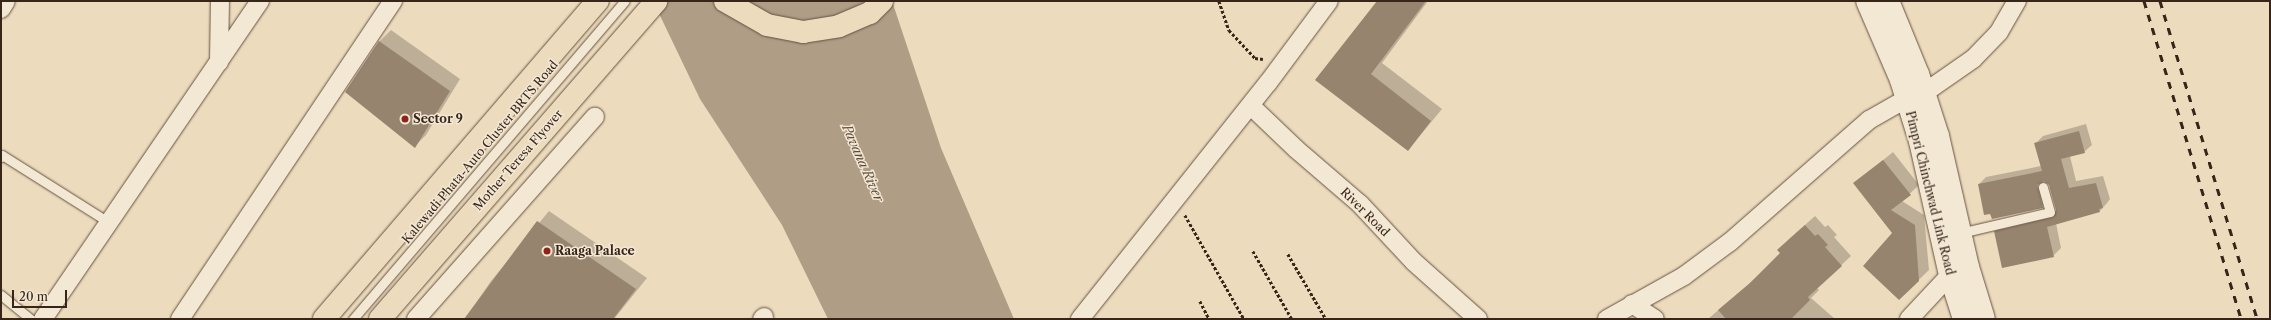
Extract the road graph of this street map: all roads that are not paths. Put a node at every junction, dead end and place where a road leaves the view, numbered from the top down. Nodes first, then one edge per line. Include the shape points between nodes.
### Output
1 (6, 1) edge
2 (220, 1) edge
3 (260, 1) edge
4 (393, 1) edge
5 (598, 1) edge
6 (624, 1) edge
7 (656, 1) edge
8 (725, 1) edge
9 (882, 1) edge
10 (1329, 1) edge
11 (1867, 1) edge
12 (1888, 1) edge
13 (2016, 1) edge
14 (1, 9) edge
15 (219, 62) junction
16 (1915, 96) junction
17 (1251, 106) junction
18 (595, 117) dead end
19 (1, 157) edge
20 (2043, 187) dead end
21 (110, 223) junction
22 (1960, 233) junction
23 (1960, 286) junction
24 (1, 295) edge
25 (1632, 304) junction
26 (31, 319) edge
27 (43, 319) edge
28 (180, 319) edge
29 (324, 319) edge
30 (353, 319) edge
31 (380, 319) edge
32 (416, 319) edge
33 (1080, 319) edge
34 (1478, 319) edge
35 (1607, 319) edge
36 (1655, 319) edge
37 (1909, 319) edge
38 (1964, 319) edge
39 (1984, 319) edge

1 - 14 street
2 - 15 street
3 - 15 street
4 - 28 street
5 - 29 main road
6 - 30 lane, Kalewadi Phata-Auto Cluster BRTS Road
7 - 31 main road, Mother Teresa Flyover
8 - 9 main road via 768,25 804,32 839,26 870,13
10 - 17 street
11 - 16 main road, Pimpri Chinchwad Link Road
12 - 16 main road, Pimpri Chinchwad Link Road
13 - 16 street via 1999,32 1972,59
15 - 21 street via 161,143
16 - 22 main road, Pimpri Chinchwad Link Road via 1938,136
16 - 23 main road, Pimpri Chinchwad Link Road via 1920,141
16 - 25 street via 1869,120 1730,242 1684,276
17 - 33 street
17 - 34 street, River Road via 1296,150 1360,204 1414,262
18 - 32 street
19 - 21 lane via 2,155
20 - 22 lane via 2050,212
21 - 27 street
22 - 23 main road, Pimpri Chinchwad Link Road
23 - 37 street
23 - 38 main road, Pimpri Chinchwad Link Road
23 - 39 main road, Pimpri Chinchwad Link Road
24 - 26 lane
25 - 35 street
25 - 36 street

